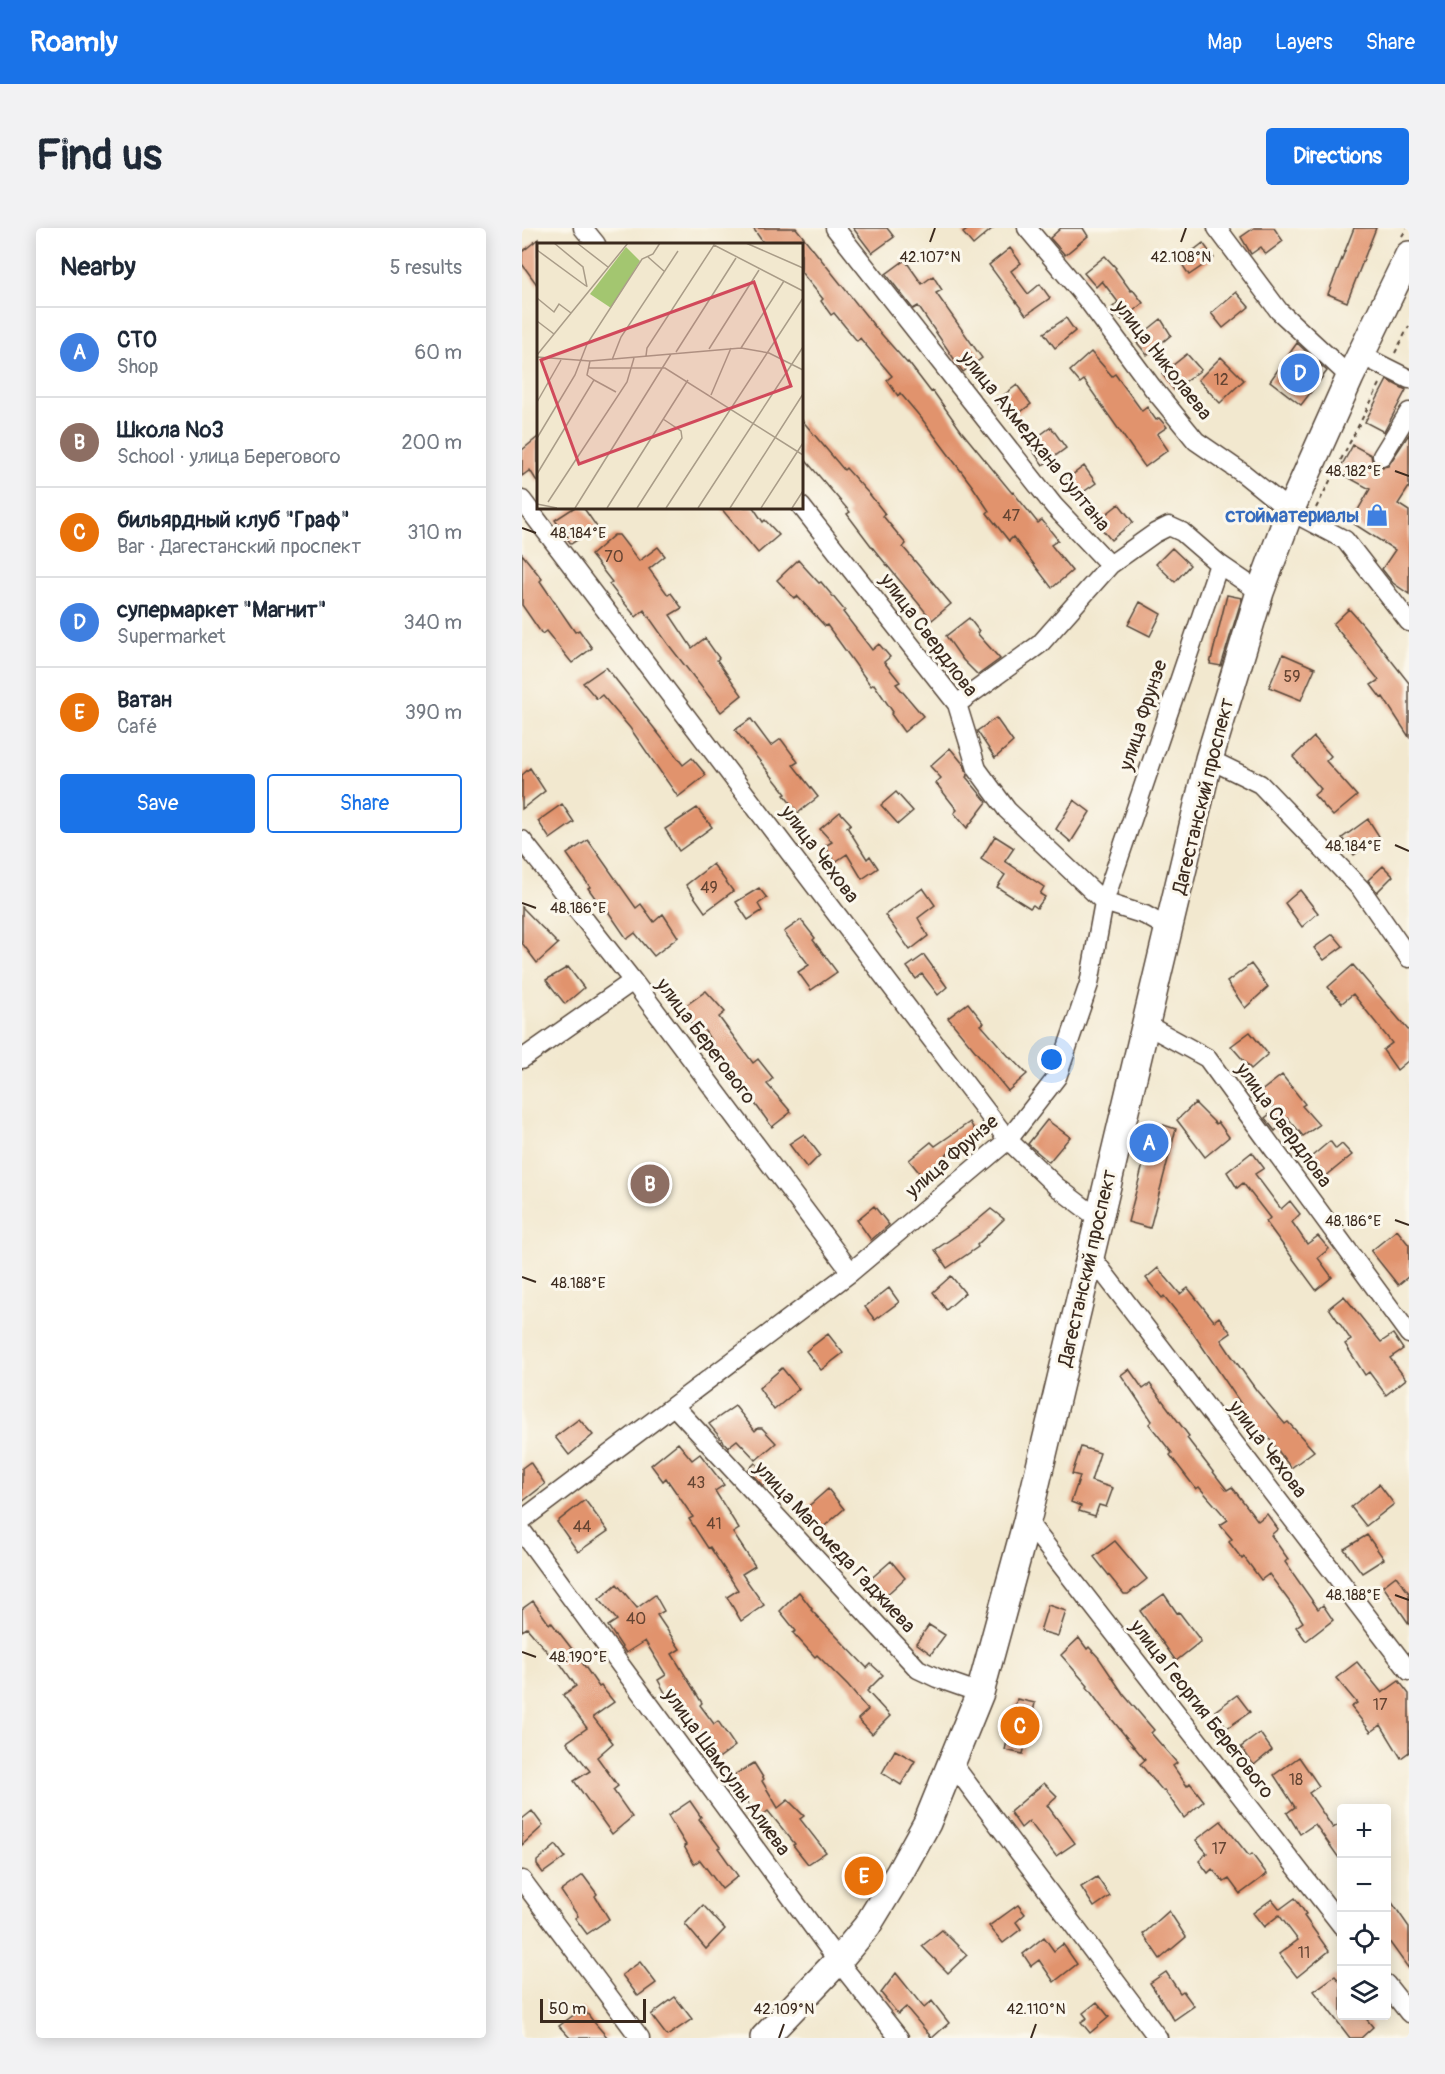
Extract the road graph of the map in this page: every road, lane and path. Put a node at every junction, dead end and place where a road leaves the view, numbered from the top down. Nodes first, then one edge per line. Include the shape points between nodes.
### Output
1 (583, 228) edge
2 (835, 228) edge
3 (1027, 228) edge
4 (1216, 228) edge
5 (595, 243) edge
6 (1409, 255) edge
7 (1409, 326) edge
8 (1355, 366) junction
9 (1388, 369) junction
10 (1409, 379) edge
11 (1409, 412) edge
12 (1382, 456) dead end
13 (522, 500) edge
14 (802, 507) edge
15 (1299, 516) junction
16 (1219, 564) junction
17 (1110, 565) junction
18 (1260, 592) junction
19 (1409, 622) edge
20 (957, 704) junction
21 (1209, 759) junction
22 (522, 840) edge
23 (1104, 902) junction
24 (1170, 929) junction
25 (1409, 958) edge
26 (633, 981) junction
27 (1145, 1024) junction
28 (522, 1059) edge
29 (1008, 1140) junction
30 (1099, 1219) junction
31 (1090, 1255) junction
32 (851, 1272) junction
33 (1409, 1334) edge
34 (674, 1406) junction
35 (522, 1520) edge
36 (1027, 1521) junction
37 (522, 1531) edge
38 (1409, 1671) edge
39 (980, 1693) junction
40 (952, 1763) junction
41 (522, 1880) edge
42 (1337, 1921) edge
43 (838, 1961) junction
44 (1391, 1990) edge
45 (1409, 2013) edge
46 (640, 2038) edge
47 (764, 2038) edge
48 (899, 2038) edge
49 (1158, 2038) edge

1 - 5 street
2 - 17 street, улица Ахмедхана Султана via 1054,506
3 - 15 street, улица Николаева via 1196,441
4 - 8 street via 1279,311
6 - 8 highway, Дагестанский проспект
7 - 9 path
8 - 9 street
8 - 15 highway, Дагестанский проспект
9 - 10 street
9 - 15 path
11 - 12 street
13 - 29 street, улица Чехова
14 - 20 street, улица Свердлова
15 - 18 highway, Дагестанский проспект
15 - 19 street, улица Николаева via 1345,540
16 - 17 street via 1182,532 1169,526
16 - 18 street
16 - 23 street, улица Фрунзе
17 - 20 street via 1040,644
18 - 21 highway, Дагестанский проспект
20 - 23 street, улица Свердлова via 977,769 1007,810
21 - 24 highway, Дагестанский проспект
21 - 25 street via 1260,784 1361,889
22 - 26 street, улица Берегового
23 - 24 street, улица Свердлова via 1145,915
23 - 29 street, улица Фрунзе via 1089,984 1057,1077
24 - 27 highway, Дагестанский проспект
26 - 28 street
26 - 32 street, улица Берегового
27 - 30 highway, Дагестанский проспект
27 - 33 street, улица Свердлова via 1207,1058
29 - 30 street, улица Чехова via 1057,1187
29 - 32 street, улица Фрунзе
30 - 31 highway, Дагестанский проспект
31 - 36 highway, Дагестанский проспект
31 - 38 street, улица Чехова
32 - 34 street, улица Фрунзе
34 - 35 street, улица Фрунзе
34 - 39 street, улица Магомеда Гаджиева via 918,1669
36 - 39 highway, Дагестанский проспект
36 - 42 street, улица Георгия Берегового
37 - 43 street, улица Шамсулы Алиева
39 - 40 highway, Дагестанский проспект
40 - 43 highway, Дагестанский проспект via 927,1823 900,1872 867,1926
40 - 49 street
41 - 46 street
43 - 47 highway, Дагестанский проспект
43 - 48 street, улица Шамсулы Алиева
44 - 45 street

